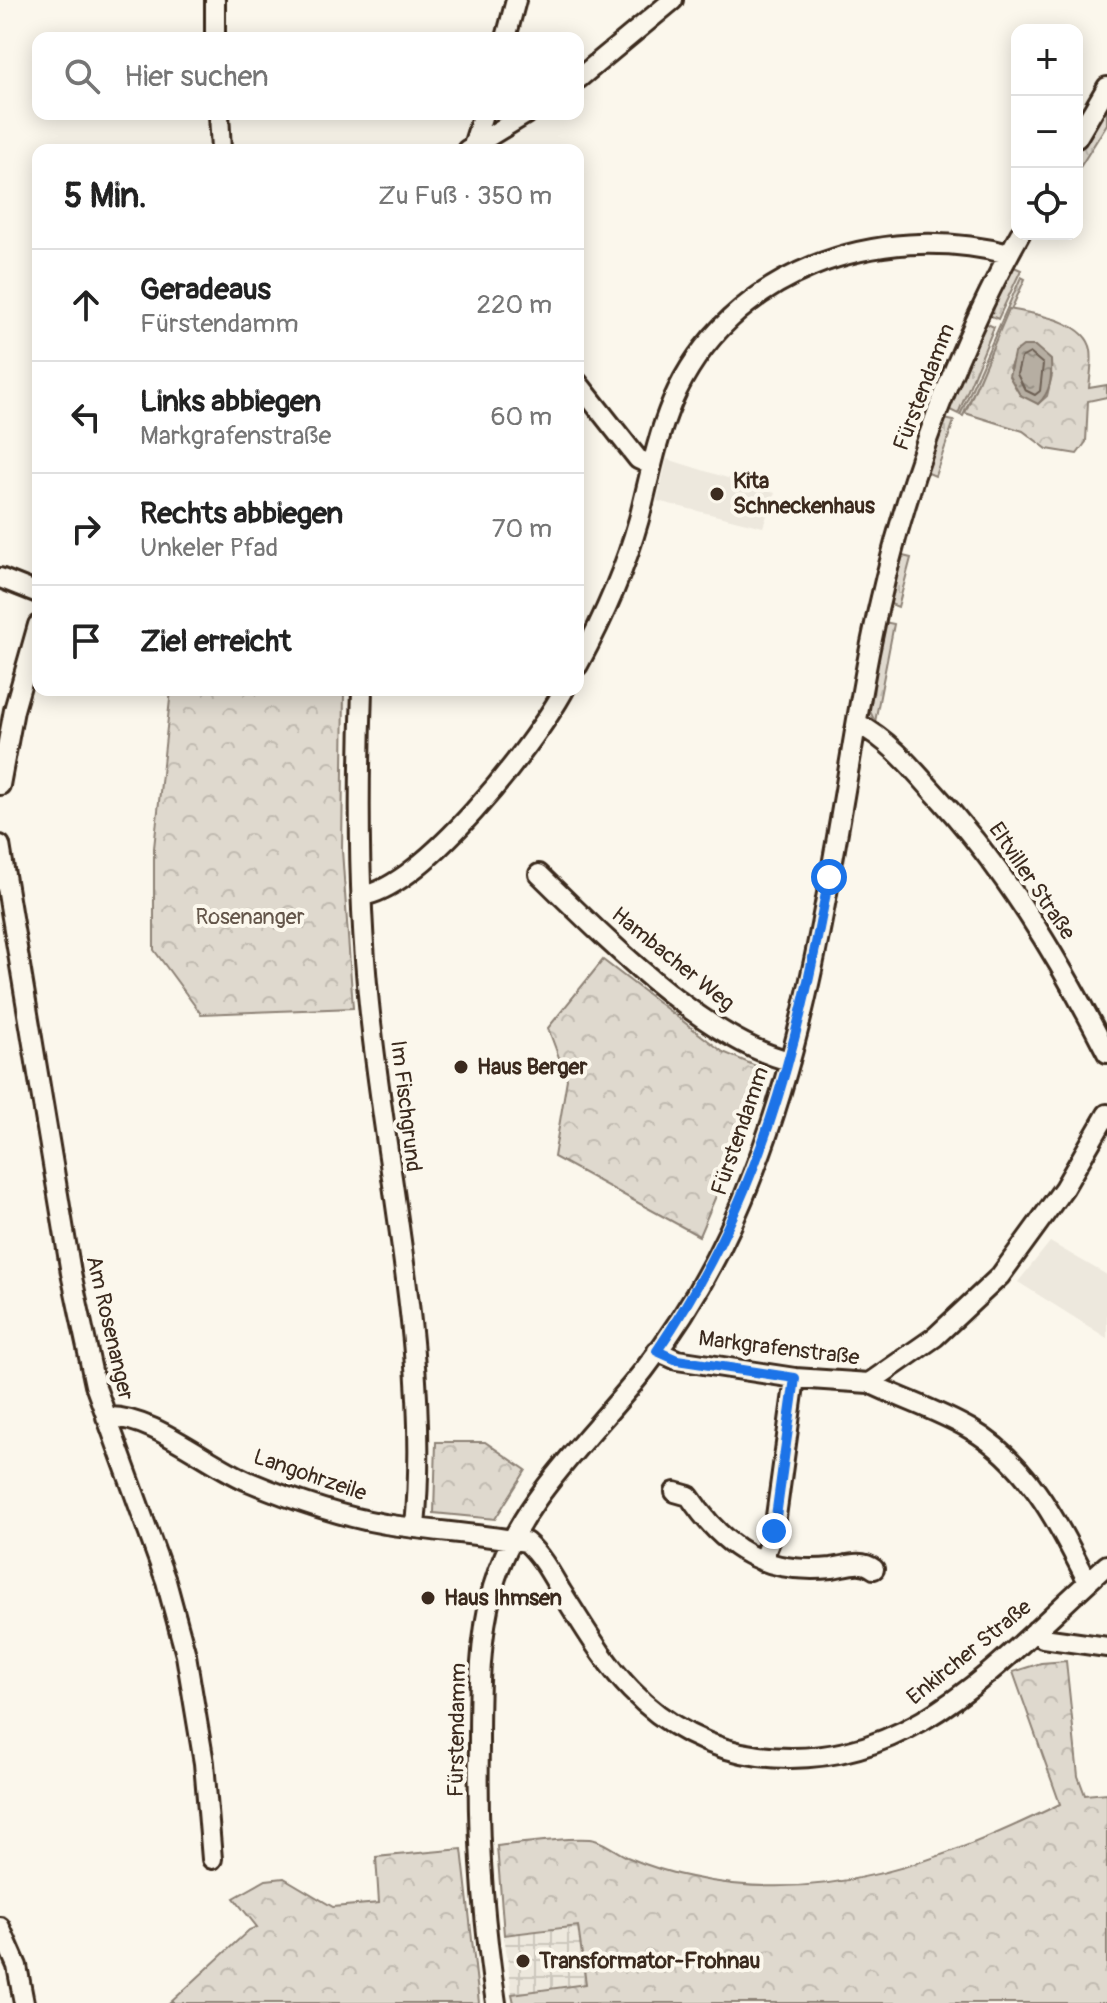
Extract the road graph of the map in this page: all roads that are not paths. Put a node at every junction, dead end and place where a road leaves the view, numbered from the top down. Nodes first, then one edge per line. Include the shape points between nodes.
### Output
1 (215, 0) edge
2 (516, 0) edge
3 (673, 0) edge
4 (215, 32) edge
5 (508, 32) edge
6 (584, 74) edge
7 (1107, 87) edge
8 (219, 120) edge
9 (481, 120) edge
10 (516, 120) edge
11 (1083, 128) edge
12 (221, 144) edge
13 (472, 144) edge
14 (478, 144) edge
15 (1017, 240) edge
16 (1009, 254) junction
17 (584, 391) edge
18 (651, 465) junction
19 (0, 578) edge
20 (32, 591) edge
21 (32, 646) edge
22 (584, 651) edge
23 (362, 696) edge
24 (560, 696) edge
25 (857, 723) junction
26 (0, 785) edge
27 (0, 845) edge
28 (539, 874) dead end
29 (361, 896) junction
30 (1107, 1053) edge
31 (790, 1061) junction
32 (1107, 1114) edge
33 (657, 1351) junction
34 (795, 1378) junction
35 (869, 1383) junction
36 (106, 1417) junction
37 (675, 1492) dead end
38 (415, 1527) junction
39 (512, 1540) junction
40 (762, 1561) junction
41 (1107, 1565) edge
42 (874, 1569) dead end
43 (1088, 1582) junction
44 (1036, 1630) junction
45 (1107, 1647) edge
46 (212, 1859) dead end
47 (0, 1927) edge
48 (24, 2003) edge
49 (496, 2003) edge

1 - 4 street
2 - 5 street
3 - 6 street
7 - 11 street
8 - 12 street
9 - 13 street
10 - 14 street
15 - 16 street, Fürstendamm
16 - 18 street via 971,244 902,242 834,256 800,271 740,311 699,357 673,400
16 - 25 street, Fürstendamm via 948,389 905,509 885,577
17 - 18 street via 638,459
18 - 22 street via 629,550
19 - 20 street
21 - 26 street
23 - 29 street, Im Fischgrund
24 - 29 street via 473,813 396,882
25 - 30 street, Eltviller Straße via 885,740 988,852 1056,958
25 - 31 street, Fürstendamm
27 - 36 street, Am Rosenanger via 71,1273
28 - 31 street, Hambacher Weg via 604,937 693,1009 759,1052
29 - 38 street, Im Fischgrund via 369,1003 411,1331 417,1426
31 - 33 street, Fürstendamm via 766,1141 731,1226
32 - 35 street, Markgrafenstraße via 1064,1188 1000,1276 935,1337
33 - 34 street, Markgrafenstraße via 677,1360
33 - 39 street, Fürstendamm via 557,1470
34 - 35 street, Markgrafenstraße
34 - 40 street via 774,1531
35 - 43 street via 973,1431 1007,1459 1039,1492
36 - 38 street, Langohrzeile via 144,1424 246,1481 297,1501
36 - 46 street, Am Rosenanger via 166,1581 186,1655 203,1750
37 - 40 street via 689,1496 720,1536
38 - 39 street, Langohrzeile
39 - 44 street, Enkircher Straße via 532,1548 633,1693 668,1721 745,1754 819,1758 900,1736 930,1719
39 - 49 street, Fürstendamm via 486,1620 479,1713 481,1865
40 - 42 street via 815,1569 862,1563
41 - 43 street, Enkircher Straße
43 - 44 street, Enkircher Straße
44 - 45 street via 1043,1638
47 - 48 street via 17,1966

